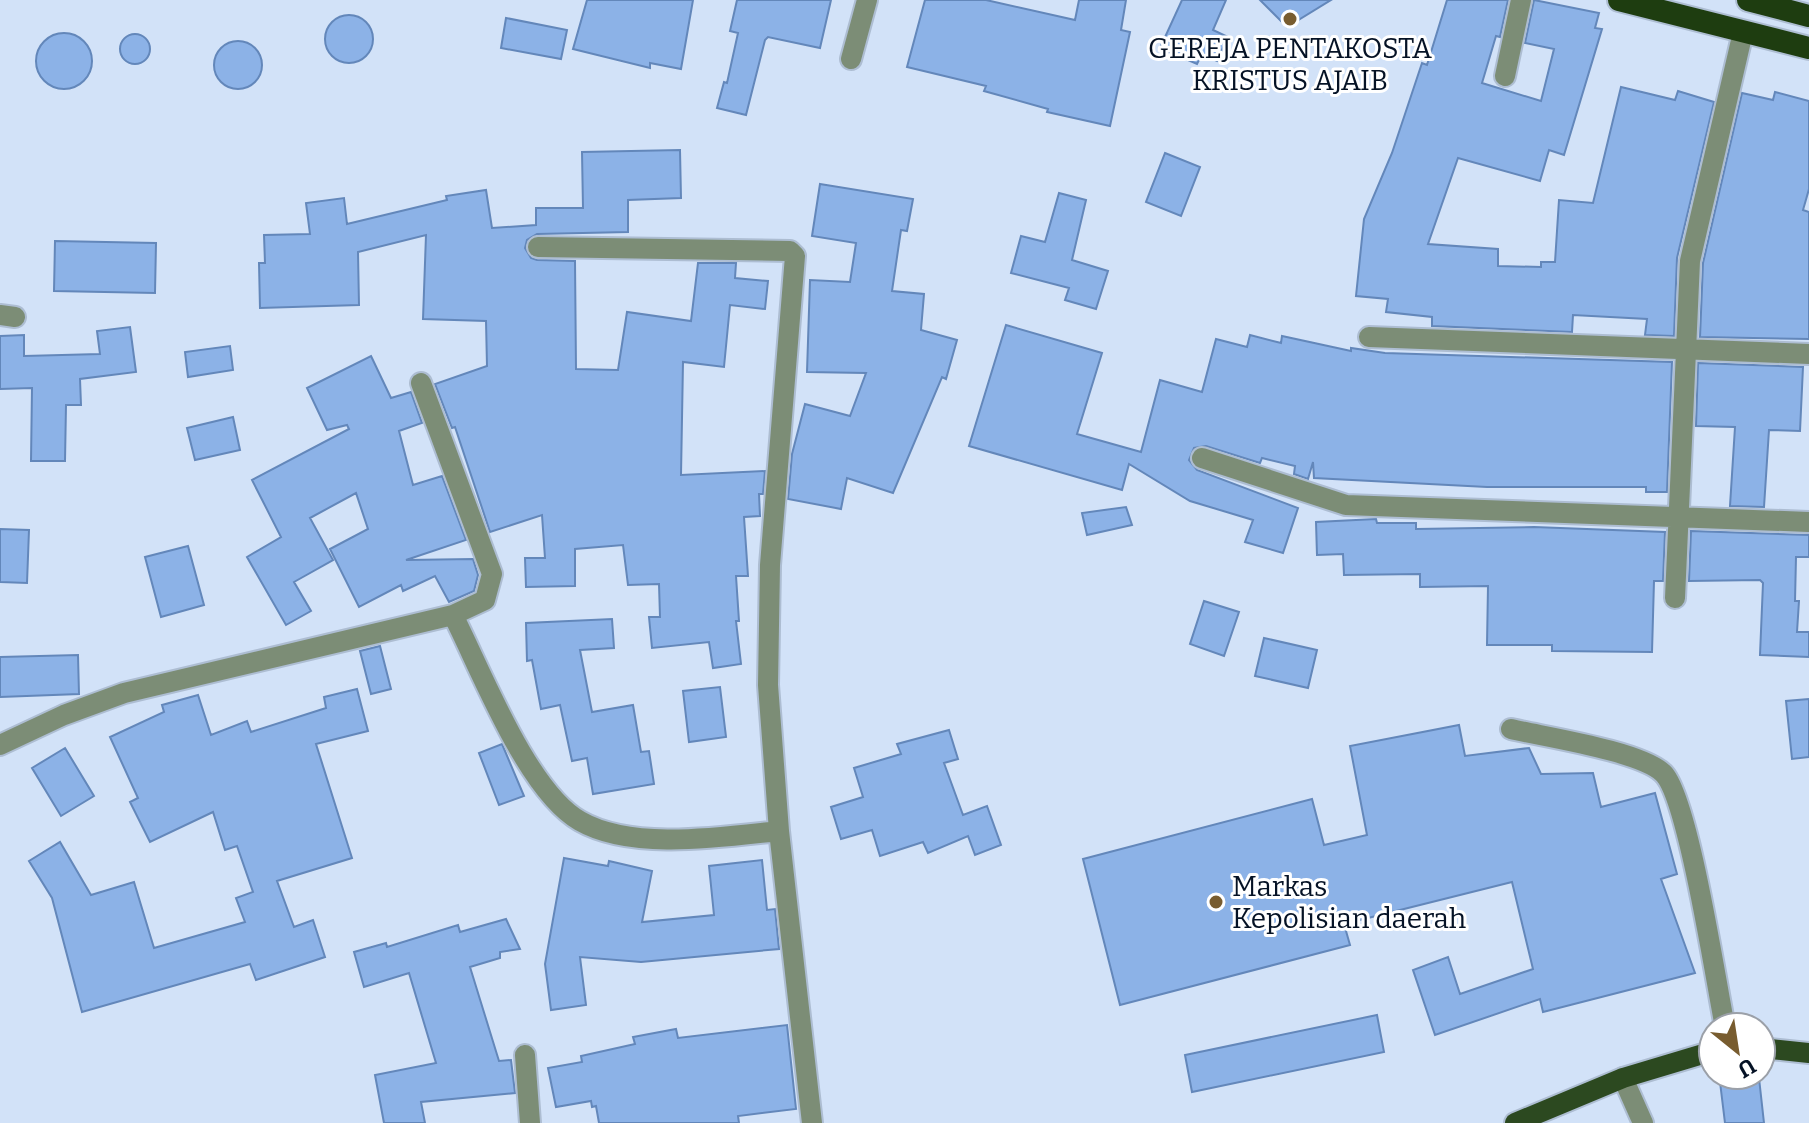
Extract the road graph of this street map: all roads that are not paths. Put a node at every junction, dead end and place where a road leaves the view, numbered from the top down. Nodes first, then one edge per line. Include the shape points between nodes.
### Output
1 (867, 0) edge
2 (1521, 0) edge
3 (1619, 0) edge
4 (1750, 0) edge
5 (1809, 16) edge
6 (1743, 32) junction
7 (1809, 48) edge
8 (851, 59) dead end
9 (1505, 76) dead end
10 (538, 247) dead end
11 (1369, 337) dead end
12 (1686, 347) junction
13 (1809, 354) edge
14 (421, 383) dead end
15 (1202, 458) dead end
16 (1676, 519) junction
17 (1809, 522) edge
18 (1675, 598) dead end
19 (453, 615) junction
20 (1511, 729) dead end
21 (0, 745) edge
22 (779, 831) junction
23 (1722, 1011) edge
24 (1777, 1050) edge
25 (1809, 1053) edge
26 (525, 1055) dead end
27 (1697, 1056) edge
28 (1623, 1078) junction
29 (530, 1123) edge
30 (812, 1123) edge
31 (1515, 1123) edge
32 (1643, 1123) edge

1 - 8 street
2 - 9 street
3 - 6 highway
4 - 5 highway
6 - 7 highway
6 - 12 street via 1695,226
10 - 22 street via 790,251 795,256 770,565 768,685
11 - 12 street
12 - 13 street
12 - 16 street
14 - 19 street via 492,574 485,600
15 - 16 street via 1346,505
16 - 17 street
16 - 18 street
19 - 21 street via 124,693
19 - 22 street via 532,773 577,820 626,836
20 - 23 street via 1638,759 1664,773 1675,792 1691,851
22 - 30 street
24 - 25 main road
26 - 29 street
27 - 28 main road
28 - 31 main road
28 - 32 street

